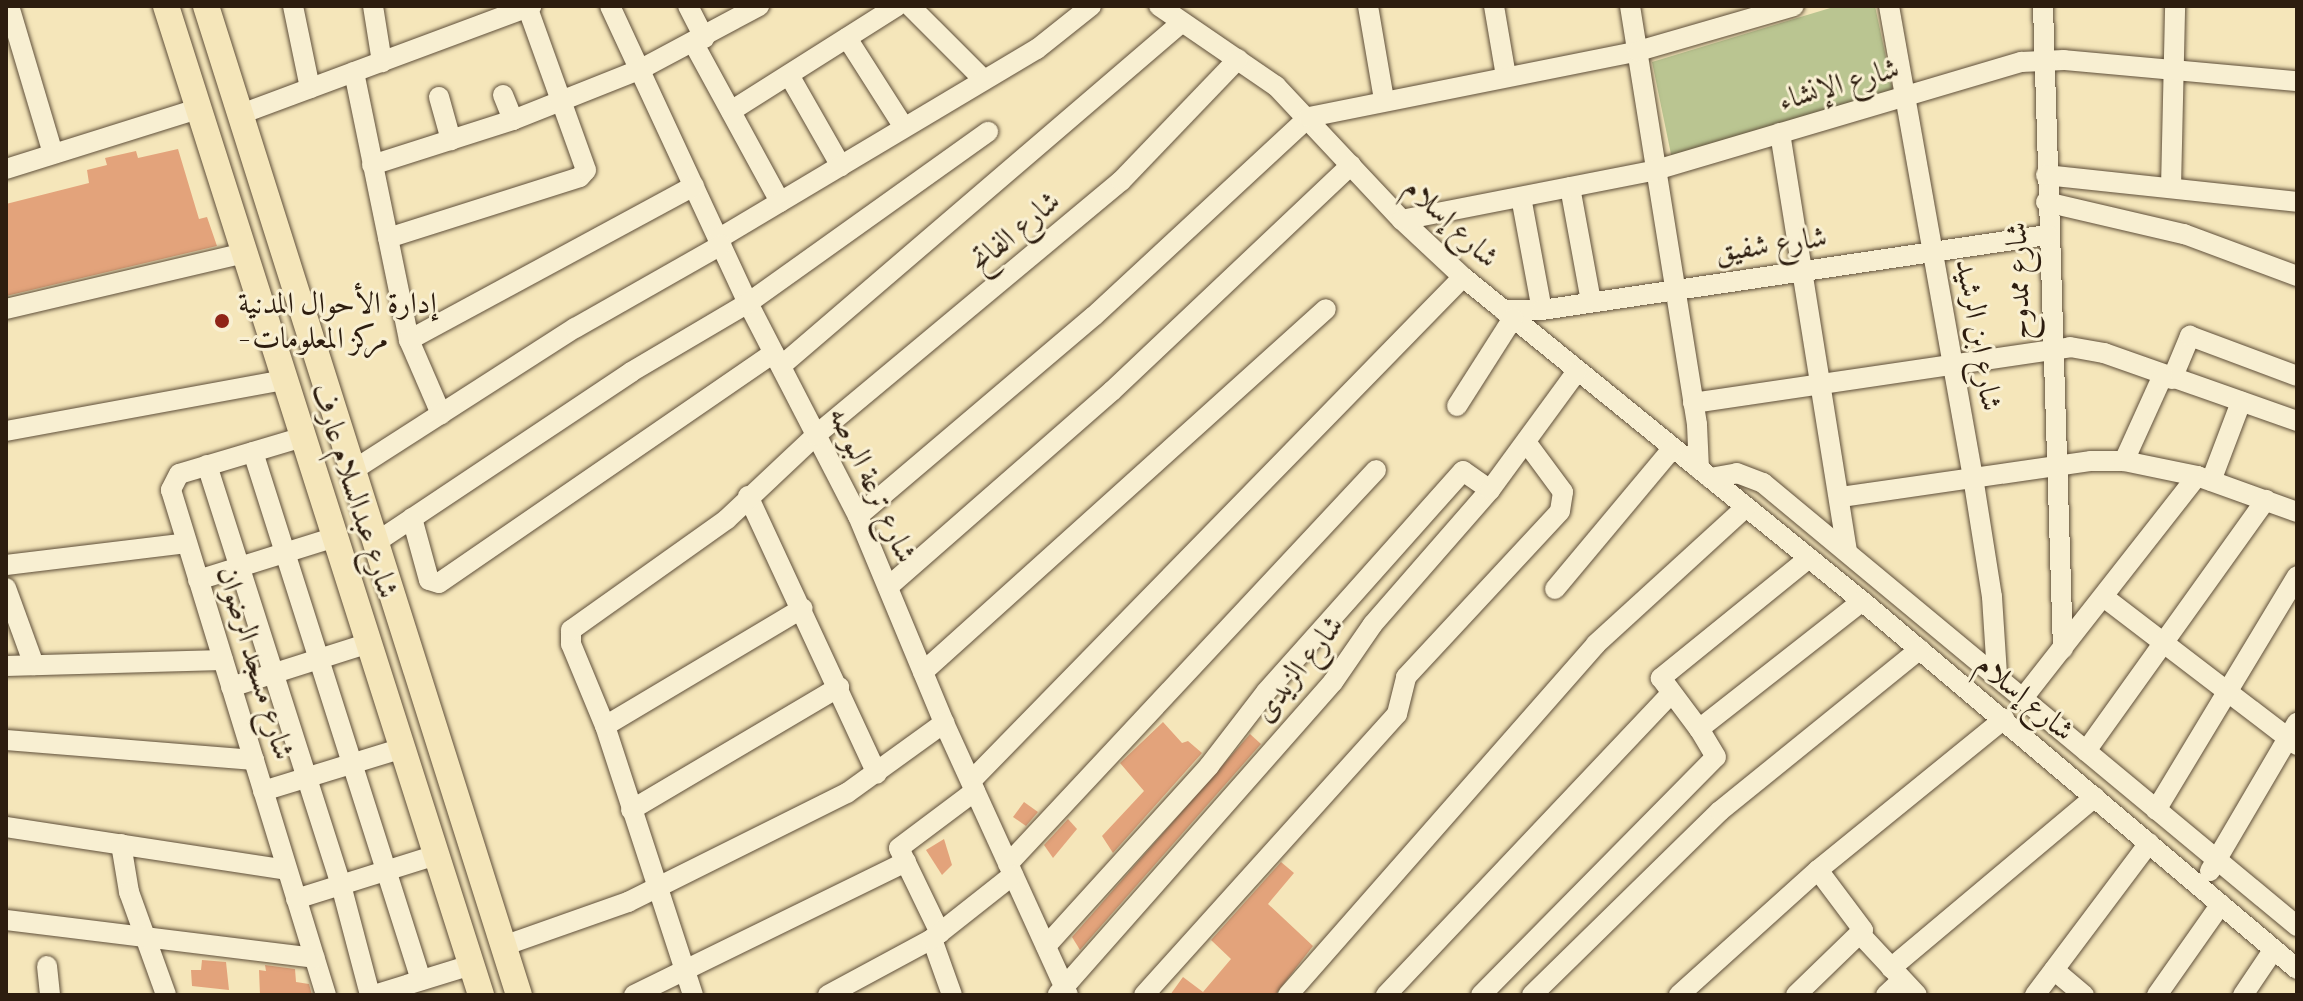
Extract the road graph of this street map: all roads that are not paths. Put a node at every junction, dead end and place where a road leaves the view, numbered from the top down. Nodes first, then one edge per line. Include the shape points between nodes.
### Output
1 (166, 6) edge
2 (206, 6) edge
3 (293, 6) edge
4 (373, 6) edge
5 (610, 6) edge
6 (688, 6) edge
7 (759, 6) edge
8 (897, 6) edge
9 (910, 6) edge
10 (1091, 6) edge
11 (1368, 6) edge
12 (1494, 6) edge
13 (1630, 6) edge
14 (1794, 6) edge
15 (1889, 6) edge
16 (2043, 6) edge
17 (2175, 6) edge
18 (529, 7) edge
19 (1161, 7) edge
20 (9, 8) edge
21 (1764, 10) edge
22 (1181, 23) junction
23 (847, 38) junction
24 (699, 41) junction
25 (1638, 51) junction
26 (1238, 59) junction
27 (2043, 59) junction
28 (382, 62) junction
29 (641, 69) junction
30 (2174, 71) junction
31 (354, 72) junction
32 (789, 75) junction
33 (1506, 76) junction
34 (983, 79) junction
35 (2297, 81) edge
36 (310, 88) junction
37 (503, 95) dead end
38 (439, 97) dead end
39 (1905, 97) junction
40 (1384, 100) junction
41 (563, 101) junction
42 (198, 109) junction
43 (731, 111) junction
44 (241, 114) junction
45 (1309, 117) junction
46 (513, 120) junction
47 (903, 126) junction
48 (988, 132) dead end
49 (1780, 133) junction
50 (451, 140) junction
51 (53, 154) junction
52 (372, 165) junction
53 (1351, 165) junction
54 (841, 166) junction
55 (6, 169) edge
56 (1656, 170) junction
57 (2046, 175) junction
58 (694, 186) junction
59 (1570, 187) junction
60 (2171, 188) junction
61 (1521, 197) junction
62 (780, 202) junction
63 (2046, 202) junction
64 (2297, 202) edge
65 (1402, 220) junction
66 (2047, 235) junction
67 (388, 238) junction
68 (720, 242) junction
69 (245, 253) junction
70 (1933, 253) junction
71 (1802, 271) junction
72 (2297, 276) edge
73 (1463, 277) junction
74 (293, 285) junction
75 (1676, 289) junction
76 (257, 291) junction
77 (1591, 301) junction
78 (748, 303) junction
79 (6, 309) edge
80 (1326, 309) dead end
81 (1542, 310) junction
82 (1508, 314) junction
83 (409, 340) junction
84 (313, 348) junction
85 (2051, 348) junction
86 (777, 360) junction
87 (1953, 366) junction
88 (1577, 371) junction
89 (283, 374) junction
90 (2297, 376) edge
91 (2167, 377) junction
92 (1822, 387) junction
93 (2241, 402) junction
94 (1693, 403) junction
95 (1457, 406) dead end
96 (441, 414) junction
97 (2297, 421) edge
98 (6, 431) edge
99 (816, 435) junction
100 (303, 437) junction
101 (1526, 442) junction
102 (1672, 449) junction
103 (253, 452) junction
104 (2124, 461) junction
105 (207, 465) junction
106 (2057, 465) junction
107 (1376, 470) dead end
108 (352, 471) junction
109 (1704, 474) junction
110 (1973, 477) junction
111 (2204, 478) junction
112 (1490, 490) junction
113 (748, 496) junction
114 (1841, 497) junction
115 (2266, 500) junction
116 (2296, 505) edge
117 (1746, 507) junction
118 (858, 516) junction
119 (412, 518) junction
120 (335, 537) junction
121 (187, 543) junction
122 (375, 543) junction
123 (1847, 552) junction
124 (285, 553) junction
125 (1809, 558) junction
126 (6, 565) edge
127 (240, 567) junction
128 (2297, 576) edge
129 (198, 580) junction
130 (888, 587) junction
131 (6, 588) edge
132 (1555, 589) dead end
133 (2105, 598) junction
134 (1862, 601) junction
135 (803, 608) junction
136 (369, 643) junction
137 (2161, 644) junction
138 (1920, 649) junction
139 (2063, 649) junction
140 (319, 659) junction
141 (223, 660) junction
142 (34, 665) junction
143 (6, 666) edge
144 (923, 672) junction
145 (274, 673) junction
146 (1997, 675) junction
147 (231, 687) junction
148 (839, 687) junction
149 (1670, 695) junction
150 (2228, 695) junction
151 (2023, 698) junction
152 (2004, 719) junction
153 (944, 723) junction
154 (605, 726) junction
155 (1699, 729) junction
156 (2294, 736) edge
157 (6, 740) edge
158 (403, 748) junction
159 (2086, 751) junction
160 (254, 760) junction
161 (352, 764) junction
162 (877, 774) junction
163 (307, 778) junction
164 (973, 786) junction
165 (263, 791) junction
166 (2095, 797) junction
167 (631, 810) junction
168 (2156, 810) junction
169 (6, 827) edge
170 (2149, 843) junction
171 (121, 844) junction
172 (436, 855) junction
173 (2217, 860) junction
174 (906, 862) junction
175 (1011, 869) junction
176 (287, 870) junction
177 (1818, 870) junction
178 (386, 871) junction
179 (341, 885) junction
180 (2199, 885) junction
181 (655, 890) junction
182 (296, 899) junction
183 (2221, 904) junction
184 (2294, 916) edge
185 (6, 920) edge
186 (1860, 934) junction
187 (936, 936) junction
188 (146, 938) junction
189 (503, 946) junction
190 (1046, 946) junction
191 (2274, 949) junction
192 (315, 958) junction
193 (471, 965) junction
194 (47, 966) dead end
195 (2297, 969) edge
196 (2054, 970) junction
197 (685, 973) junction
198 (1897, 974) junction
199 (421, 980) junction
200 (400, 991) edge
201 (1063, 993) edge
202 (50, 995) edge
203 (166, 995) edge
204 (326, 995) edge
205 (372, 995) edge
206 (481, 995) edge
207 (519, 995) edge
208 (634, 995) edge
209 (693, 995) edge
210 (828, 995) edge
211 (952, 995) edge
212 (1144, 995) edge
213 (1288, 995) edge
214 (1386, 995) edge
215 (1481, 995) edge
216 (1532, 995) edge
217 (1679, 995) edge
218 (1796, 995) edge
219 (1886, 995) edge
220 (1917, 995) edge
221 (2035, 995) edge
222 (2084, 995) edge
223 (2157, 995) edge
224 (2243, 995) edge

1 - 42 main road, شارع عبدالسلام عارف
2 - 44 main road, شارع عبدالسلام عارف
3 - 36 street
4 - 28 street
5 - 29 street, شارع ترعة البوصه
6 - 24 street
7 - 24 street
8 - 23 street
9 - 34 street
10 - 34 street via 1037,49
11 - 40 street
12 - 33 street
13 - 25 street
14 - 21 street
15 - 39 street, شارع ابن الرشيد
16 - 27 street, شارع ممدوح
17 - 30 street
18 - 28 street
18 - 41 street
19 - 22 street, شارع إسلام
20 - 51 street
21 - 25 street
22 - 26 street, شارع إسلام
22 - 86 street
23 - 32 street
23 - 47 street
24 - 29 street
24 - 43 street
25 - 33 street
25 - 56 street
26 - 45 street, شارع إسلام
26 - 99 street, شارع الفاتح via 1121,181
27 - 30 street, شارع الإنشاء
27 - 39 street, شارع الإنشاء
27 - 57 street, شارع ممدوح
28 - 31 street
29 - 41 street
29 - 58 street, شارع ترعة البوصه
30 - 35 street, شارع الإنشاء
30 - 60 street
31 - 36 street
31 - 52 street
32 - 43 street
32 - 54 street
33 - 40 street
34 - 47 street
36 - 44 street
37 - 46 street
38 - 50 street
39 - 49 street, شارع الإنشاء
39 - 70 street, شارع ابن الرشيد
40 - 45 street
41 - 46 street
41 - 67 street via 586,160 584,174
42 - 51 street
42 - 69 main road, شارع عبدالسلام عارف
43 - 62 street
44 - 74 main road, شارع عبدالسلام عارف
45 - 53 street, شارع إسلام
45 - 118 street via 1094,316
46 - 50 street
47 - 54 street
48 - 78 street
49 - 56 street, شارع الإنشاء
49 - 71 street
50 - 52 street
51 - 55 street
52 - 67 street
53 - 65 street, شارع إسلام
53 - 130 street via 1112,391
54 - 62 street
56 - 59 street, شارع الإنشاء
56 - 75 street
57 - 60 street
57 - 63 street, شارع ممدوح
58 - 68 street, شارع ترعة البوصه
58 - 83 street
59 - 61 street, شارع الإنشاء
59 - 77 street
60 - 64 street
61 - 65 street, شارع الإنشاء
61 - 81 street
62 - 68 street
63 - 66 street, شارع ممدوح
63 - 72 street via 2184,234
65 - 73 street, شارع إسلام
66 - 70 street, شارع شفيق
66 - 85 street, شارع ممدوح
67 - 83 street
68 - 78 street, شارع ترعة البوصه
68 - 96 street
69 - 76 main road, شارع عبدالسلام عارف
69 - 79 street
70 - 71 street, شارع شفيق
70 - 87 street, شارع ابن الرشيد
71 - 75 street, شارع شفيق
71 - 92 street
73 - 82 street, شارع إسلام
73 - 164 street
74 - 76 main road via 276,298
74 - 84 main road, شارع عبدالسلام عارف
75 - 77 street, شارع شفيق
75 - 94 street
76 - 89 main road, شارع عبدالسلام عارف
77 - 81 street, شارع شفيق
78 - 86 street, شارع ترعة البوصه
78 - 119 street via 631,372
80 - 144 street
81 - 82 street, شارع شفيق
82 - 88 street, شارع إسلام
82 - 95 street
83 - 96 street
84 - 89 main road via 292,349
84 - 108 main road, شارع عبدالسلام عارف
85 - 87 street
85 - 91 street via 2104,353
85 - 106 street, شارع ممدوح
86 - 99 street, شارع ترعة البوصه
86 - 119 street via 439,583 429,580
87 - 92 street
87 - 110 street, شارع ابن الرشيد
88 - 101 street, شارع الزيدى
88 - 102 street, شارع إسلام
89 - 98 street
89 - 100 main road, شارع عبدالسلام عارف
90 - 91 street via 2190,336
91 - 93 street
91 - 104 street
92 - 94 street
92 - 114 street
93 - 97 street
93 - 111 street
94 - 109 street
96 - 108 street
99 - 113 street, شارع الفاتح
99 - 118 street, شارع ترعة البوصه
100 - 103 street, شارع مسجد الرضوان
100 - 120 main road, شارع عبدالسلام عارف
101 - 112 street, شارع الزيدى
101 - 212 street via 1563,492 1560,511 1406,677 1397,714
102 - 109 street, شارع إسلام
102 - 132 street
103 - 105 street, شارع مسجد الرضوان
103 - 124 street
104 - 106 street
104 - 111 street
105 - 121 street, شارع مسجد الرضوان via 179,474 171,485
105 - 127 street
106 - 110 street
106 - 139 street, شارع ممدوح
107 - 175 street
108 - 122 main road, شارع عبدالسلام عارف
109 - 117 street, شارع إسلام
109 - 123 street, شارع إسلام via 1751,476
110 - 114 street
110 - 146 street, شارع ابن الرشيد via 1992,597
111 - 115 street
111 - 133 street
112 - 190 street via 1463,471
112 - 201 street, شارع الزيدى via 1373,624 1333,682
113 - 135 street
113 - 154 street, شارع الفاتح via 719,526 573,626 571,644
114 - 123 street
115 - 116 street
115 - 137 street
117 - 125 street, شارع إسلام
117 - 213 street via 1596,644
118 - 130 street, شارع ترعة البوصه
119 - 122 street
120 - 124 street
120 - 136 main road, شارع عبدالسلام عارف
121 - 126 street
121 - 129 street, شارع مسجد الرضوان
122 - 189 main road, شارع عبدالسلام عارف
123 - 146 street, شارع إسلام
124 - 127 street
124 - 140 street
125 - 134 street, شارع إسلام
125 - 149 street via 1664,674 1661,683
127 - 129 street
127 - 145 street
128 - 150 street
129 - 141 street, شارع مسجد الرضوان
130 - 144 street, شارع ترعة البوصه
131 - 142 street
133 - 137 street
133 - 139 street
134 - 138 street, شارع إسلام
134 - 155 street
135 - 148 street
135 - 154 street
136 - 140 street
136 - 158 main road, شارع عبدالسلام عارف
137 - 150 street
137 - 159 street
138 - 152 street, شارع إسلام
138 - 216 street via 1720,811
139 - 151 street
140 - 145 street
140 - 161 street
141 - 142 street
141 - 147 street, شارع مسجد الرضوان
142 - 143 street
144 - 153 street, شارع ترعة البوصه
145 - 147 street
145 - 163 street
146 - 151 street, شارع إسلام
147 - 160 street, شارع مسجد الرضوان
148 - 162 street
148 - 167 street
149 - 155 street
149 - 214 street
150 - 156 street
150 - 168 street
151 - 159 street, شارع إسلام
152 - 166 street, شارع إسلام
152 - 177 street
153 - 162 street
153 - 164 street, شارع ترعة البوصه
154 - 167 street, شارع الفاتح
155 - 215 street via 1716,757
156 - 173 street
157 - 160 street
158 - 161 street
158 - 172 main road, شارع عبدالسلام عارف
159 - 168 street, شارع إسلام
160 - 165 street, شارع مسجد الرضوان
161 - 163 street
161 - 178 street
162 - 181 street
163 - 165 street
163 - 179 street
164 - 174 street via 899,848
164 - 175 street, شارع ترعة البوصه
165 - 176 street, شارع مسجد الرضوان
166 - 170 street, شارع إسلام
166 - 198 street
167 - 181 street, شارع الفاتح
168 - 173 street, شارع إسلام
169 - 171 street
170 - 180 street, شارع إسلام
170 - 196 street
171 - 176 street
171 - 188 street via 129,892
172 - 178 street
172 - 193 main road, شارع عبدالسلام عارف
173 - 180 street
173 - 184 street, شارع إسلام
174 - 187 street
174 - 197 street
175 - 187 street
175 - 190 street, شارع ترعة البوصه
176 - 182 street, شارع مسجد الرضوان
177 - 186 street via 1862,923
177 - 217 street
178 - 179 street
178 - 199 street
179 - 182 street
179 - 205 street
180 - 183 street, شارع إسلام
181 - 189 street
181 - 197 street, شارع الفاتح
182 - 192 street, شارع مسجد الرضوان
183 - 191 street, شارع إسلام
183 - 223 street
185 - 188 street
186 - 198 street
186 - 218 street
187 - 210 street
187 - 211 street
188 - 192 street
188 - 203 street
189 - 207 main road, شارع عبدالسلام عارف
190 - 201 street, شارع ترعة البوصه
191 - 195 street, شارع إسلام
191 - 224 street
192 - 204 street, شارع مسجد الرضوان
193 - 199 street
193 - 206 main road, شارع عبدالسلام عارف
194 - 202 street
196 - 221 street
196 - 222 street
197 - 208 street
197 - 209 street, شارع الفاتح
198 - 219 street
198 - 220 street
199 - 200 street
200 - 205 street

